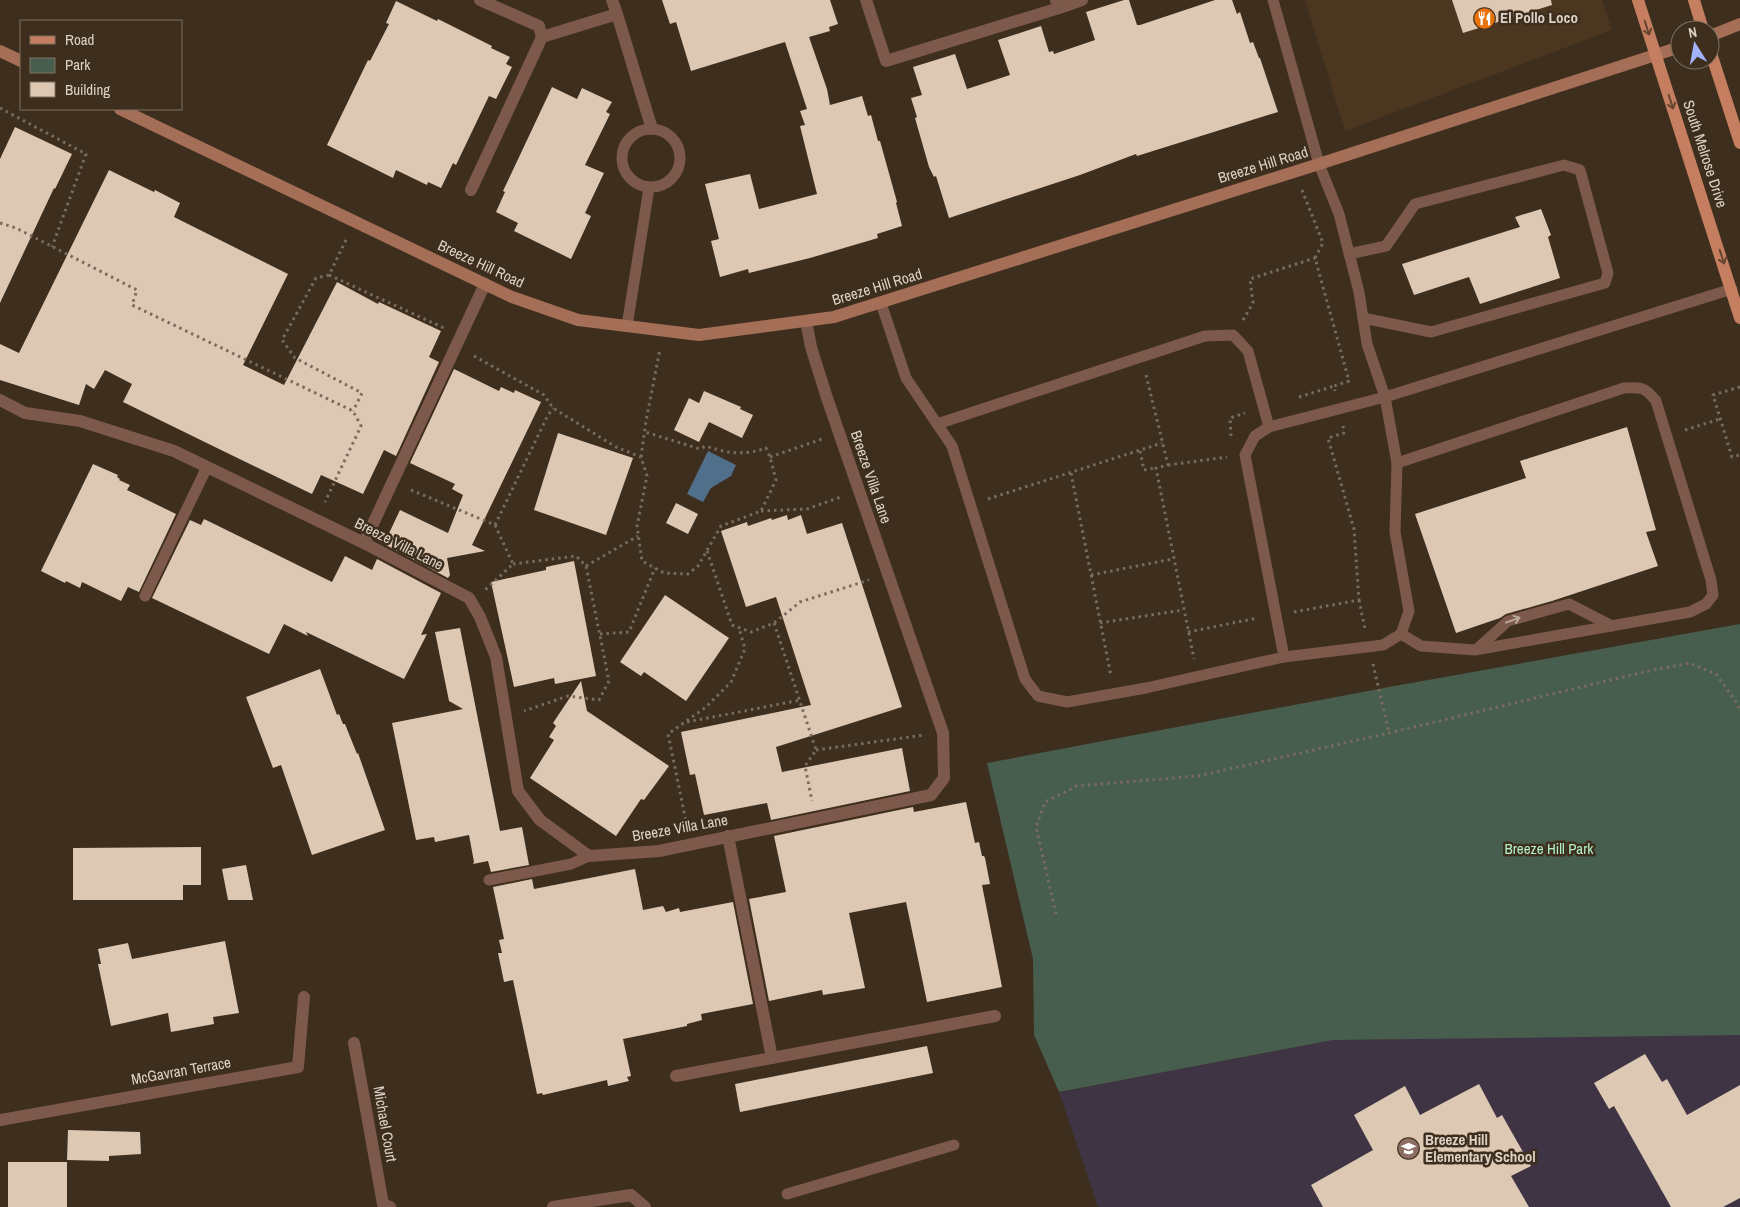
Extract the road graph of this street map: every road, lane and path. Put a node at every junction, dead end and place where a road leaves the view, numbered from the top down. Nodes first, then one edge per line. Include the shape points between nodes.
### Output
1 (480, 0) edge
2 (612, 0) edge
3 (866, 0) edge
4 (1082, 0) edge
5 (1273, 0) edge
6 (1638, 0) edge
7 (1694, 0) edge
8 (1058, 4) edge
9 (617, 14) junction
10 (1701, 20) edge
11 (1740, 24) edge
12 (1720, 32) edge
13 (542, 36) junction
14 (0, 51) edge
15 (1670, 51) edge
16 (1656, 56) junction
17 (20, 61) edge
18 (1717, 70) edge
19 (0, 108) edge
20 (122, 110) edge
21 (652, 129) junction
22 (1740, 142) edge
23 (1320, 164) junction
24 (1295, 172) junction
25 (649, 188) junction
26 (471, 190) dead end
27 (355, 222) junction
28 (0, 223) edge
29 (52, 246) junction
30 (1349, 254) junction
31 (1315, 258) junction
32 (329, 275) junction
33 (484, 284) junction
34 (1732, 289) junction
35 (881, 303) junction
36 (1363, 318) junction
37 (1740, 318) edge
38 (806, 321) junction
39 (627, 326) junction
40 (664, 331) junction
41 (1233, 335) junction
42 (458, 341) junction
43 (1141, 357) junction
44 (1740, 387) edge
45 (1385, 397) junction
46 (0, 400) edge
47 (553, 408) junction
48 (1338, 409) junction
49 (353, 411) junction
50 (1720, 419) junction
51 (937, 424) junction
52 (1269, 427) junction
53 (644, 432) junction
54 (839, 434) junction
55 (1666, 435) junction
56 (1162, 443) junction
57 (1140, 450) junction
58 (1245, 455) junction
59 (1740, 456) edge
60 (641, 457) junction
61 (770, 457) junction
62 (1397, 463) junction
63 (1168, 465) junction
64 (207, 467) junction
65 (1156, 468) junction
66 (1071, 473) junction
67 (392, 482) junction
68 (859, 491) junction
69 (971, 504) junction
70 (761, 511) junction
71 (316, 520) junction
72 (495, 525) junction
73 (638, 536) junction
74 (364, 543) junction
75 (707, 551) junction
76 (1173, 559) junction
77 (513, 564) junction
78 (586, 566) junction
79 (655, 568) junction
80 (888, 574) junction
81 (1091, 575) junction
82 (145, 596) dead end
83 (472, 602) junction
84 (1183, 610) junction
85 (1276, 615) junction
86 (774, 622) junction
87 (1100, 623) junction
88 (1612, 626) junction
89 (739, 628) junction
90 (1188, 632) junction
91 (600, 634) junction
92 (1401, 634) junction
93 (1475, 650) junction
94 (1284, 657) junction
95 (1197, 677) junction
96 (1114, 693) junction
97 (801, 700) junction
98 (1740, 710) edge
99 (506, 716) junction
100 (684, 723) junction
101 (943, 733) junction
102 (816, 750) junction
103 (816, 818) junction
104 (728, 836) junction
105 (690, 844) junction
106 (589, 856) junction
107 (489, 880) dead end
108 (1056, 914) dead end
109 (304, 997) dead end
110 (995, 1016) dead end
111 (354, 1043) dead end
112 (772, 1058) junction
113 (676, 1076) dead end
114 (0, 1120) edge
115 (954, 1145) dead end
116 (787, 1194) dead end
117 (390, 1207) edge
118 (552, 1207) edge
119 (645, 1207) edge

1 - 13 street via 539,26
2 - 9 street
3 - 8 street via 886,61
4 - 8 street
5 - 23 lane
6 -> 16 main road, South Melrose Drive
7 - 10 main road
9 - 13 street
9 - 21 street
11 - 12 street
13 - 26 street
14 - 17 street
15 - 16 street, Breeze Hill Road
16 - 23 street, Breeze Hill Road
16 -> 34 main road, South Melrose Drive
18 - 22 main road
19 - 29 path via 86,154
20 - 27 street, Breeze Hill Road
21 - 25 lane via 628,139 621,157 626,175 640,186
21 - 25 lane via 672,138 680,156 675,175 668,182
23 - 24 street, Breeze Hill Road
23 - 30 lane via 1339,214
24 - 31 path via 1323,243
24 - 35 street, Breeze Hill Road
25 - 39 lane
27 - 32 path
27 - 33 street, Breeze Hill Road
28 - 29 path
29 - 49 path via 137,290 132,306
30 - 36 lane
30 - 36 lane via 1386,246 1415,204 1564,165 1580,170 1608,273 1605,283 1431,332
31 - 41 path via 1250,279 1253,303
31 - 48 path via 1349,381 1334,386
32 - 42 path
32 - 49 path via 316,278 282,340 295,358 362,393
33 - 39 street, Breeze Hill Road via 578,320
33 - 42 street
34 - 37 main road, South Melrose Drive
34 - 45 lane
35 - 38 street, Breeze Hill Road via 834,317
35 - 51 lane via 906,378
36 - 45 lane
38 - 40 street, Breeze Hill Road via 699,335
38 - 54 street, Breeze Villa Lane
39 - 40 street, Breeze Hill Road
40 - 53 path
41 - 43 lane via 1205,336
41 - 52 lane via 1248,351
42 - 47 path via 544,395
42 - 67 street
43 - 51 lane
43 - 56 path
44 - 50 path via 1713,395
45 - 48 lane
45 - 62 lane
46 - 64 street, Breeze Villa Lane via 25,413 80,421 174,451
47 - 60 path via 616,447
47 - 72 path
48 - 52 lane
48 - 85 path via 1344,433 1328,438 1354,529 1359,600
49 - 71 path via 361,426
50 - 55 path
50 - 59 path via 1732,458
51 - 69 lane via 952,446
52 - 58 lane via 1255,436
53 - 60 path
53 - 61 path via 724,453 752,453 766,448
54 - 61 path
54 - 68 street, Breeze Villa Lane
55 - 62 lane via 1656,401 1648,390 1624,388
55 - 88 lane via 1713,595 1706,604 1690,612
56 - 57 path
56 - 63 path
57 - 65 path via 1144,470
57 - 66 path
58 - 63 path
58 - 85 lane
60 - 73 path via 647,476 636,526
61 - 70 path via 776,480
62 - 92 lane via 1395,532 1409,611
63 - 65 path
64 - 71 street, Breeze Villa Lane
64 - 82 lane
65 - 76 path
66 - 69 path
66 - 81 path
67 - 72 path
67 - 74 street
68 - 70 path via 807,509
68 - 80 street, Breeze Villa Lane
69 - 96 lane via 1025,679 1038,696 1068,702
70 - 75 path via 721,526
71 - 74 street, Breeze Villa Lane
72 - 77 path
73 - 78 path
73 - 79 path via 642,561
74 - 83 street, Breeze Villa Lane
75 - 79 path via 698,566 688,574 664,573
75 - 89 path via 732,625
76 - 81 path
76 - 84 path
77 - 78 path via 576,556
77 - 83 path
78 - 91 path
79 - 91 path via 629,632
80 - 86 path via 800,602
80 - 101 street, Breeze Villa Lane
81 - 87 path
83 - 99 street via 496,657
84 - 87 path
84 - 90 path
85 - 90 path
85 - 94 lane
86 - 89 path via 751,632
86 - 97 path
87 - 96 path
88 - 93 lane
93 -> 88 lane via 1508,621 1569,604
89 - 100 path via 745,649 731,682 706,708
90 - 95 path
91 - 99 path via 609,681 599,700 568,696
92 - 93 lane via 1421,646
92 - 94 lane via 1383,645
94 - 95 lane
95 - 96 lane
97 - 100 path
97 - 102 path
98 - 108 path via 1716,674 1689,663 1198,776 1076,786 1045,802 1036,827
99 - 106 street via 518,791 540,820
100 - 105 path via 668,734
101 - 102 path
101 - 103 street, Breeze Villa Lane via 944,778 931,795
102 - 103 path via 804,766
103 - 104 street, Breeze Villa Lane
104 - 105 street, Breeze Villa Lane
104 - 112 street
105 - 106 street, Breeze Villa Lane via 659,851
106 - 107 lane via 571,864
109 - 114 street, McGavran Terrace via 298,1067
110 - 112 street
111 - 117 street, Michael Court via 383,1204
112 - 113 street
115 - 116 lane
118 - 119 street via 631,1195

